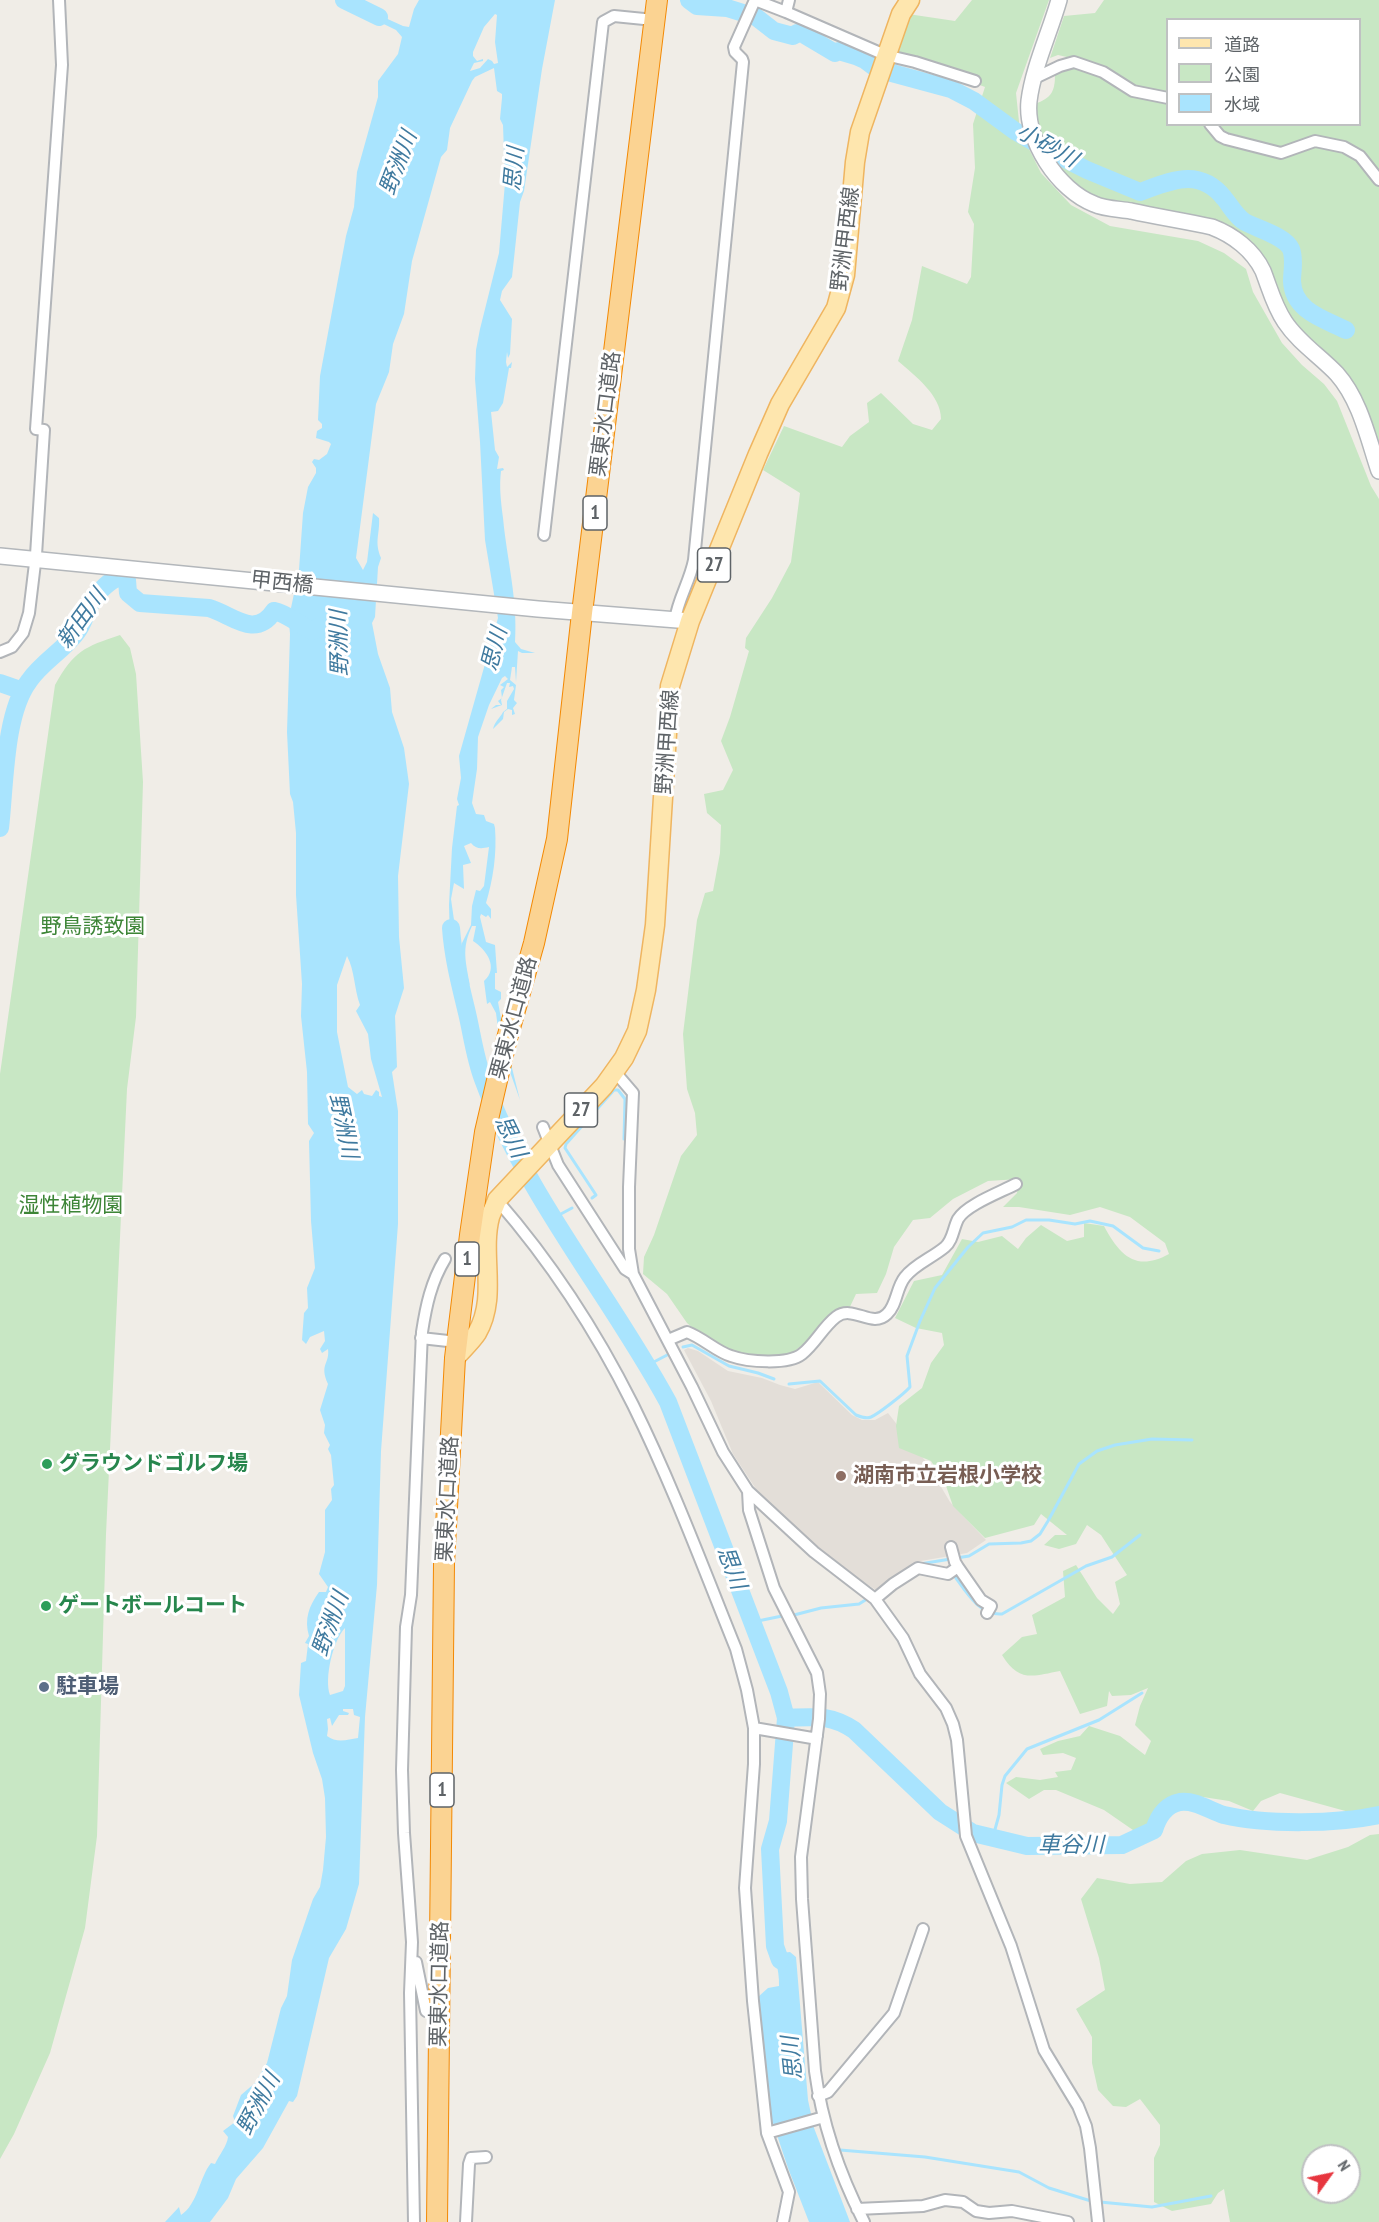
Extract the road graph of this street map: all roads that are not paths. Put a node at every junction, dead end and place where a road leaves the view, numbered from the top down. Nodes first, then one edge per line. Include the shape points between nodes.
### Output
1 (59, 0) edge
2 (657, 0) edge
3 (789, 0) edge
4 (910, 0) edge
5 (1059, 0) edge
6 (754, 3) edge
7 (786, 12) junction
8 (654, 20) junction
9 (882, 66) junction
10 (1035, 78) junction
11 (975, 81) dead end
12 (1166, 98) edge
13 (1212, 126) edge
14 (1379, 180) edge
15 (1379, 471) edge
16 (544, 535) dead end
17 (0, 556) edge
18 (35, 559) junction
19 (699, 579) junction
20 (582, 613) junction
21 (682, 620) junction
22 (0, 652) edge
23 (615, 1072) junction
24 (546, 1139) junction
25 (1016, 1184) dead end
26 (498, 1198) junction
27 (446, 1259) dead end
28 (633, 1274) junction
29 (421, 1338) junction
30 (668, 1340) junction
31 (456, 1350) junction
32 (748, 1491) junction
33 (875, 1599) junction
34 (988, 1611) dead end
35 (755, 1728) junction
36 (814, 1737) junction
37 (923, 1929) dead end
38 (412, 1942) junction
39 (426, 2012) dead end
40 (818, 2096) junction
41 (822, 2118) junction
42 (770, 2133) junction
43 (486, 2157) dead end
44 (857, 2208) junction
45 (414, 2222) edge
46 (437, 2222) edge
47 (466, 2222) edge
48 (783, 2222) edge
49 (864, 2222) edge
50 (1068, 2222) edge
51 (1098, 2222) edge

1 - 18 street via 62,65 36,429 44,430
2 - 8 highway, 栗東水口道路 / 1
3 - 7 street
4 - 9 main road, 野洲甲西線 / 27
5 - 10 street
6 - 7 street
6 - 19 street via 734,49 743,62 694,560
7 - 9 street
8 - 16 street via 614,16 603,22
8 - 20 highway, 栗東水口道路 / 1
9 - 11 street via 915,62
9 - 19 main road, 野洲甲西線 / 27 via 860,132 846,275 836,308 780,404
10 - 12 street via 1074,62 1103,72 1133,91
10 - 15 street via 1029,102 1031,125 1046,162 1058,177 1094,204 1212,227 1247,249 1287,326 1338,375 1354,400
13 - 14 street via 1226,140 1281,153 1315,141 1344,147 1360,156
17 - 18 street, 甲西橋
18 - 20 street, 甲西橋
18 - 22 street via 23,633 12,647
19 - 21 main road, 野洲甲西線 / 27
20 - 21 street, 甲西橋
20 - 31 highway, 栗東水口道路 / 1 via 557,839 485,1132
21 - 23 main road, 野洲甲西線 / 27 via 670,686 655,925 646,990 637,1031
23 - 24 main road, 野洲甲西線 / 27
23 - 28 street via 633,1093 629,1187
24 - 26 main road, 野洲甲西線 / 27
24 - 28 street via 586,1210 625,1269
25 - 30 street via 958,1218 950,1242 906,1275 887,1314 879,1319 851,1312 838,1315 801,1355 779,1363 730,1356 687,1332
26 - 31 main road, 野洲甲西線 / 27 via 489,1226 489,1283 483,1317 477,1333
26 - 35 street via 564,1287 606,1353 633,1406 736,1649
27 - 29 street via 428,1295
28 - 30 street
29 - 31 street
29 - 38 street via 403,1743
30 - 32 street via 723,1452
31 - 46 highway, 栗東水口道路 / 1 via 444,1564
32 - 33 street via 814,1552
32 - 36 street via 749,1510 774,1588 817,1673 820,1715
33 - 34 street via 918,1568 954,1562 981,1600 991,1606
33 - 51 street via 903,1638 920,1674 953,1724 966,1836 1011,1946 1044,2050 1086,2126
35 - 36 street
35 - 42 street via 745,1888 753,2001
36 - 40 street via 801,1857
37 - 40 street via 894,2013 828,2092
38 - 39 street
38 - 45 street
40 - 41 street
41 - 42 street
41 - 44 street
42 - 48 street via 789,2192
43 - 47 street via 471,2158 469,2164
44 - 49 street
44 - 50 street via 945,2200 963,2202 976,2211 1012,2211

